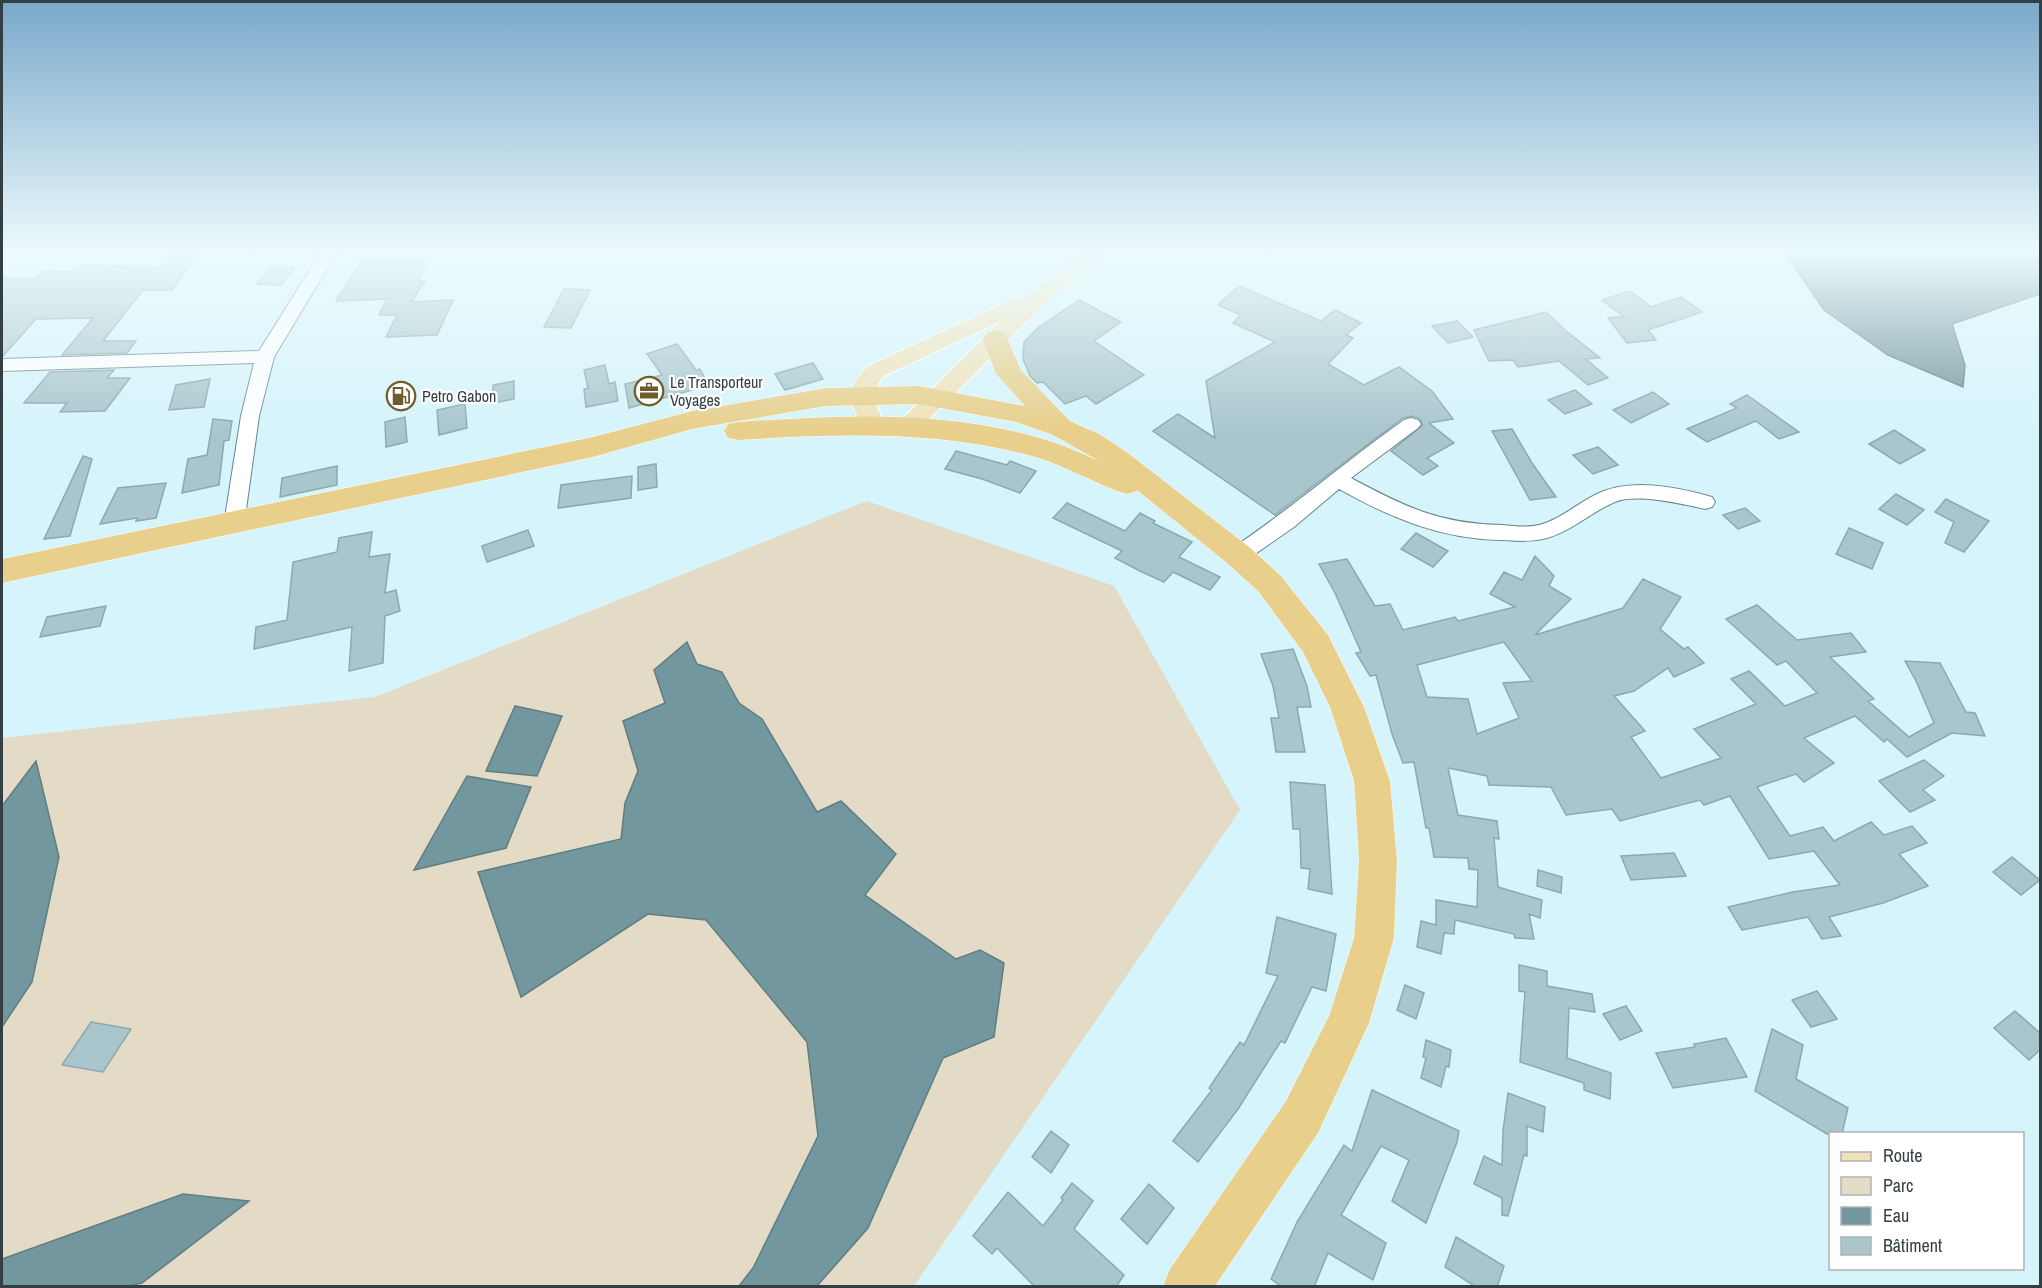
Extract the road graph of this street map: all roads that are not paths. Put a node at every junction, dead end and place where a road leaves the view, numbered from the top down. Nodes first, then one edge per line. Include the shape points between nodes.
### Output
1 (292, 312) edge
2 (1003, 312) edge
3 (1024, 312) edge
4 (996, 339) junction
5 (265, 357) junction
6 (2, 365) edge
7 (876, 371) junction
8 (861, 395) junction
9 (938, 398) junction
10 (781, 403) junction
11 (1411, 424) dead end
12 (875, 426) junction
13 (906, 427) junction
14 (1063, 428) junction
15 (593, 447) junction
16 (1337, 479) junction
17 (1705, 502) dead end
18 (1175, 507) junction
19 (234, 524) junction
20 (1238, 555) junction
21 (2, 571) edge
22 (1187, 1287) edge

1 - 5 street
2 - 7 main road
3 - 4 main road
4 - 9 main road
4 - 14 highway via 1010,374
5 - 6 street
5 - 19 street via 250,416
7 - 8 main road via 864,382
7 - 10 highway
8 - 9 highway
8 - 10 highway
8 - 12 main road
9 - 13 main road
9 - 14 highway via 1020,414
10 - 15 highway via 692,420
11 - 16 street
12 - 13 highway
12 - 15 highway via 766,427
13 - 18 highway via 988,436 1043,449
14 - 18 highway via 1118,460
15 - 19 highway
16 - 17 street via 1402,515 1435,526 1481,533 1536,532 1560,524 1613,495 1665,494
16 - 20 street via 1287,522
18 - 20 highway
19 - 21 highway
20 - 22 highway via 1269,583 1316,644 1347,706 1372,781 1378,860 1374,938 1348,1023 1302,1117

